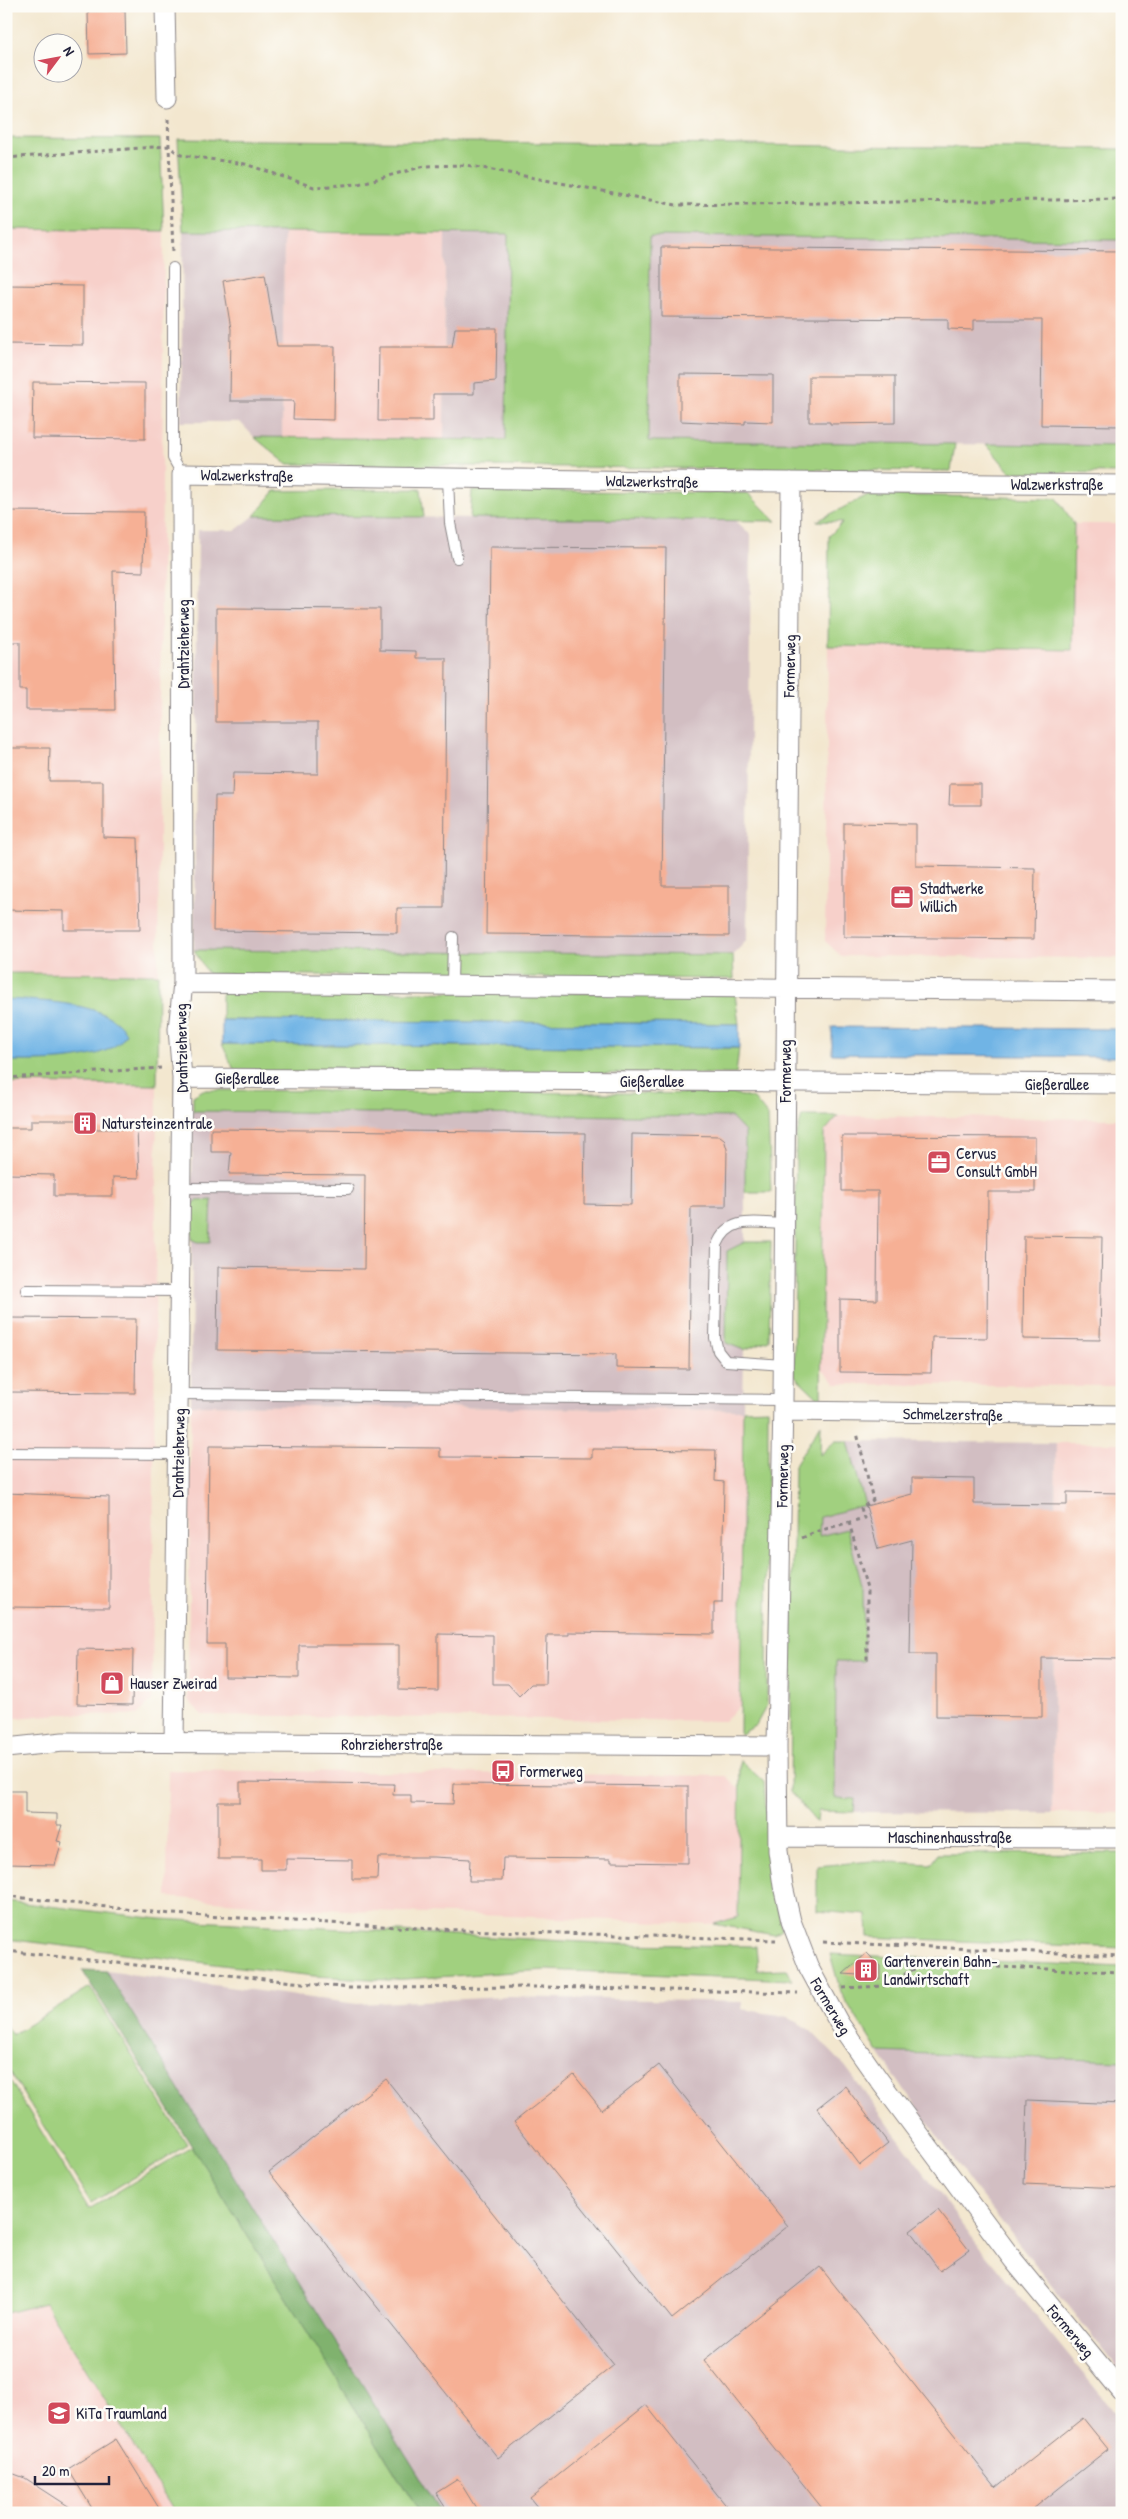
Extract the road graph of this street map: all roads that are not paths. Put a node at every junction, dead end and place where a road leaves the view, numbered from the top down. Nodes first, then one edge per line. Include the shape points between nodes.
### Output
1 (166, 6) edge
2 (167, 98) road end
3 (173, 268) road end
4 (182, 474) junction
5 (448, 479) junction
6 (791, 482) junction
7 (1122, 485) edge
8 (458, 558) dead end
9 (453, 936) dead end
10 (183, 983) junction
11 (452, 984) junction
12 (786, 988) junction
13 (1122, 991) edge
14 (182, 1078) junction
15 (785, 1082) junction
16 (1122, 1084) edge
17 (181, 1188) junction
18 (348, 1189) dead end
19 (783, 1224) junction
20 (26, 1290) dead end
21 (179, 1291) junction
22 (783, 1364) junction
23 (178, 1394) junction
24 (783, 1405) junction
25 (1122, 1415) edge
26 (6, 1453) edge
27 (178, 1454) junction
28 (174, 1743) junction
29 (777, 1746) junction
30 (6, 1748) edge
31 (779, 1837) junction
32 (1122, 1838) edge
33 (1122, 2392) edge

1 - 2 street
3 - 4 lane via 173,458
4 - 5 street, Walzwerkstraße
4 - 10 street, Drahtzieherweg
5 - 6 street, Walzwerkstraße
5 - 8 lane via 450,523
6 - 7 street, Walzwerkstraße
6 - 12 street, Formerweg
9 - 11 lane
10 - 11 street
10 - 14 street, Drahtzieherweg via 178,1029
11 - 12 street
12 - 13 street
12 - 15 street, Formerweg
14 - 15 street, Gießerallee
14 - 17 street, Drahtzieherweg
15 - 16 street, Gießerallee
15 - 19 street, Formerweg
17 - 18 lane
17 - 21 street, Drahtzieherweg
19 - 22 street, Formerweg
19 - 22 lane via 740,1223 723,1232 717,1245 715,1338 720,1355 726,1361
20 - 21 lane
21 - 23 street, Drahtzieherweg
22 - 24 street, Formerweg
23 - 24 lane
23 - 27 street, Drahtzieherweg
24 - 25 street, Schmelzerstraße via 852,1413
24 - 29 street, Formerweg
26 - 27 lane
27 - 28 street, Drahtzieherweg
28 - 29 street, Rohrzieherstraße
28 - 30 street, Rohrzieherstraße via 63,1742
29 - 31 street, Formerweg
31 - 32 street, Maschinenhausstraße
31 - 33 street, Formerweg via 783,1886 798,1941 821,1994 868,2065 961,2192

